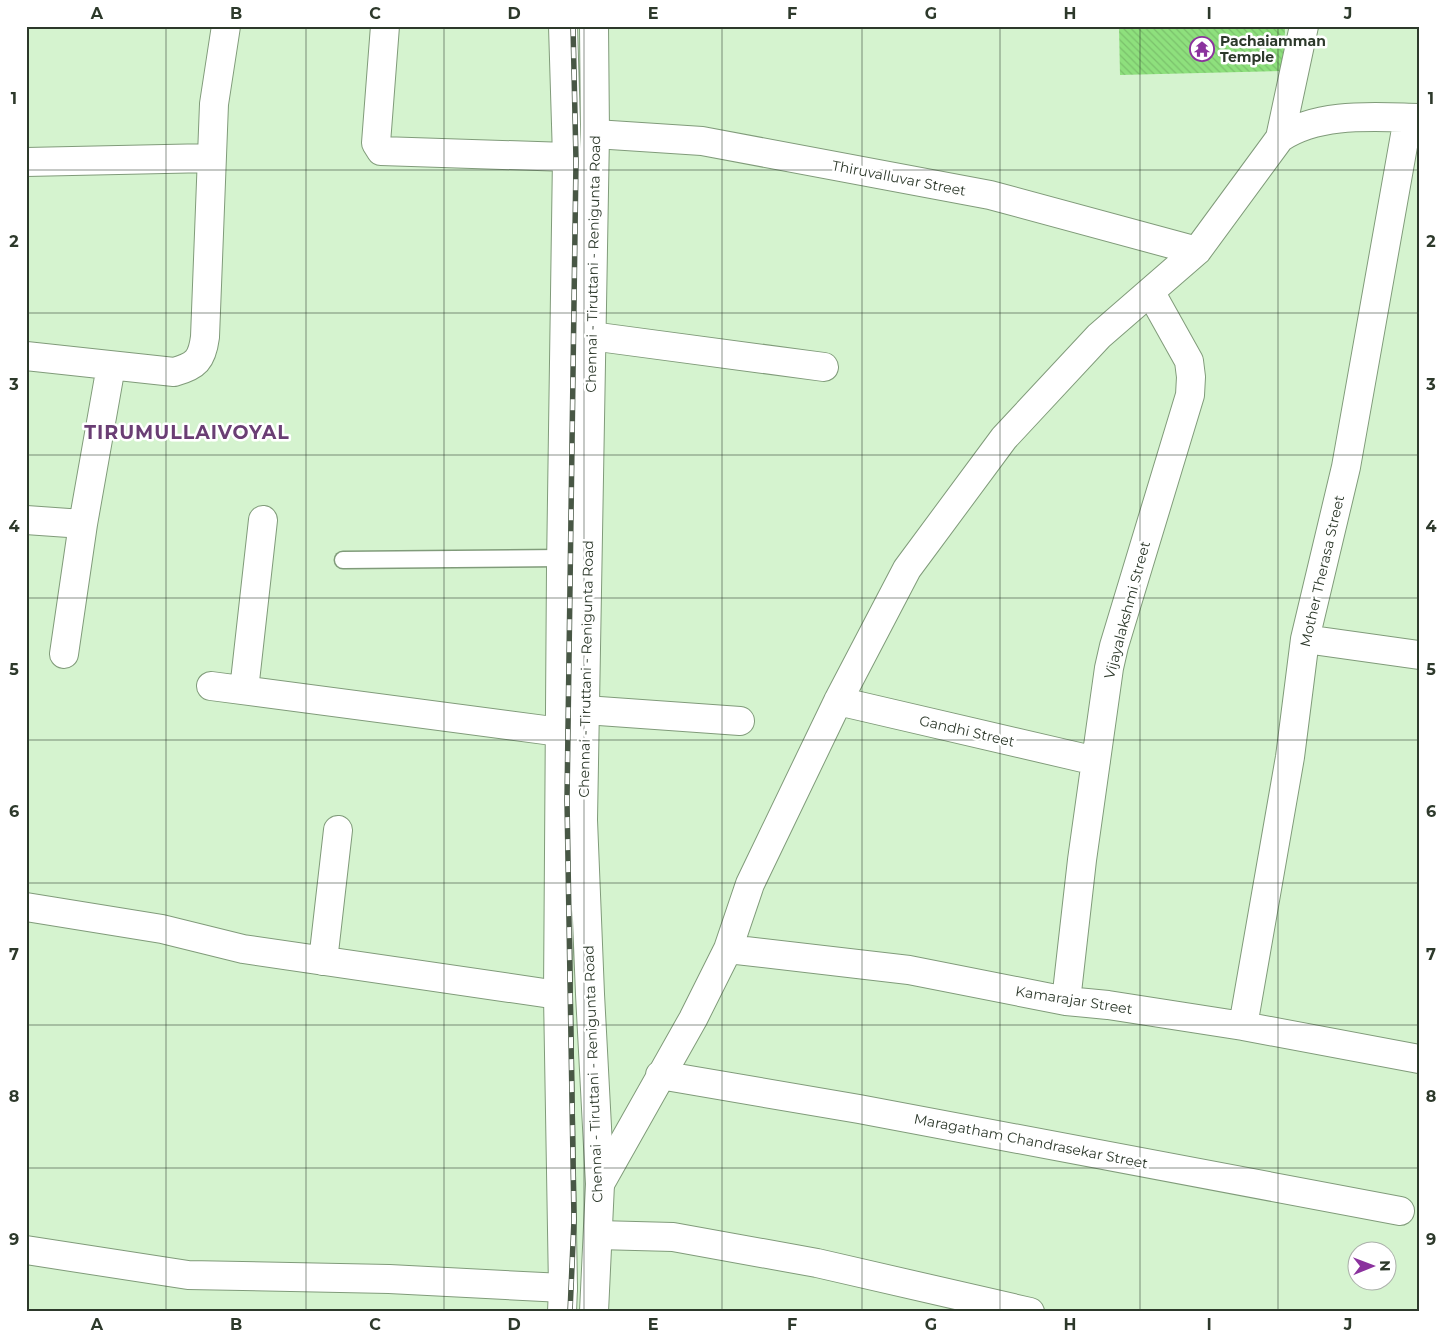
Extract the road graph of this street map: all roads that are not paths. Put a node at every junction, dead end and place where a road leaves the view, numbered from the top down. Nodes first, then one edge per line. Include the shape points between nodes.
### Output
1 (226, 26) edge
2 (385, 26) edge
3 (564, 26) edge
4 (594, 26) edge
5 (1304, 26) edge
6 (1413, 118) edge
7 (595, 134) junction
8 (1280, 138) junction
9 (567, 157) junction
10 (211, 158) junction
11 (26, 162) edge
12 (594, 209) junction
13 (566, 211) junction
14 (1197, 251) junction
15 (1151, 293) junction
16 (592, 336) junction
17 (26, 356) edge
18 (111, 366) junction
19 (824, 368) dead end
20 (26, 520) edge
21 (263, 520) dead end
22 (83, 524) junction
23 (562, 558) junction
24 (343, 560) dead end
25 (1305, 639) junction
26 (64, 654) dead end
27 (1419, 655) edge
28 (211, 686) dead end
29 (244, 690) junction
30 (838, 701) junction
31 (585, 710) junction
32 (740, 721) dead end
33 (560, 732) junction
34 (1096, 761) junction
35 (338, 830) dead end
36 (26, 907) edge
37 (728, 949) junction
38 (323, 961) junction
39 (558, 995) junction
40 (1066, 1001) junction
41 (1242, 1026) junction
42 (1419, 1059) edge
43 (660, 1075) junction
44 (600, 1184) junction
45 (1400, 1211) dead end
46 (598, 1235) junction
47 (26, 1250) edge
48 (562, 1300) edge
49 (594, 1312) edge
50 (1030, 1312) edge

1 - 10 main road via 214,104
2 - 9 main road via 376,143 380,151
3 - 9 main road, Chennai - Tiruttani - Renigunta Road
4 - 7 main road, Chennai - Tiruttani - Renigunta Road
5 - 8 main road
6 - 8 main road via 1315,122
6 - 25 main road, Mother Therasa Street via 1346,467
7 - 12 main road, Chennai - Tiruttani - Renigunta Road
7 - 14 main road, Thiruvalluvar Street via 702,141 980,194
8 - 14 main road
9 - 13 main road, Chennai - Tiruttani - Renigunta Road
10 - 11 main road
10 - 18 main road via 204,352 192,367 174,372
12 - 13 main road
12 - 16 main road, Chennai - Tiruttani - Renigunta Road
13 - 23 main road, Chennai - Tiruttani - Renigunta Road
14 - 15 main road
15 - 30 main road via 1099,336 1004,438 907,569
15 - 34 main road, Vijayalakshmi Street via 1189,361 1190,395 1114,646
16 - 19 main road
16 - 31 main road, Chennai - Tiruttani - Renigunta Road
17 - 18 main road
18 - 22 main road
20 - 22 main road
21 - 29 main road
22 - 26 main road
23 - 24 lane
23 - 33 main road, Chennai - Tiruttani - Renigunta Road
25 - 27 main road
25 - 41 main road, Mother Therasa Street via 1290,757
28 - 29 main road
29 - 33 main road
30 - 34 main road, Gandhi Street
30 - 37 main road via 750,884
31 - 32 main road
31 - 44 main road, Chennai - Tiruttani - Renigunta Road via 583,820
33 - 39 main road, Chennai - Tiruttani - Renigunta Road
34 - 40 main road, Vijayalakshmi Street
35 - 38 main road
36 - 38 main road via 162,930 243,949
37 - 40 main road, Kamarajar Street via 909,970
37 - 43 main road
38 - 39 main road
39 - 48 main road, Chennai - Tiruttani - Renigunta Road
40 - 41 main road, Kamarajar Street
41 - 42 main road, Kamarajar Street
43 - 44 main road
43 - 45 main road, Maragatham Chandrasekar Street via 859,1109
44 - 46 main road, Chennai - Tiruttani - Renigunta Road
46 - 49 main road, Chennai - Tiruttani - Renigunta Road
46 - 50 main road via 672,1236 817,1263
47 - 48 main road via 188,1275 389,1279

